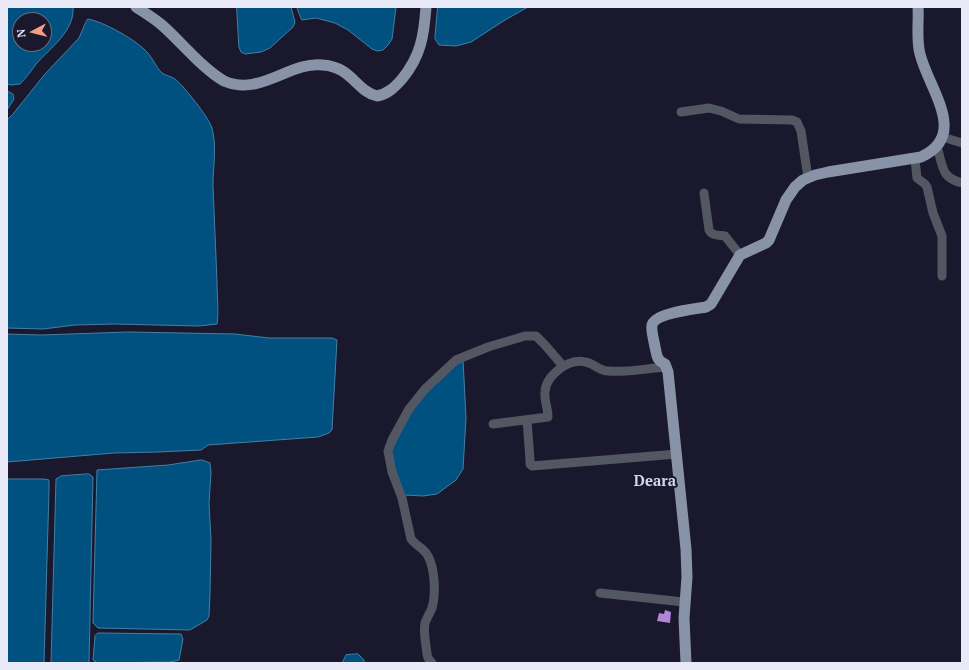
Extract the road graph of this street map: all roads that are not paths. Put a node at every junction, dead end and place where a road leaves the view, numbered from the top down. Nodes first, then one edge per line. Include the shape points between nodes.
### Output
1 (136, 7) edge
2 (426, 7) edge
3 (918, 7) edge
4 (681, 112) dead end
5 (948, 139) junction
6 (962, 143) edge
7 (938, 150) junction
8 (915, 159) junction
9 (808, 178) junction
10 (962, 183) edge
11 (704, 193) dead end
12 (740, 255) junction
13 (942, 276) dead end
14 (563, 366) junction
15 (667, 367) junction
16 (527, 420) junction
17 (493, 424) dead end
18 (677, 454) junction
19 (600, 593) dead end
20 (684, 602) junction
21 (432, 663) edge
22 (686, 663) edge

1 - 2 main road via 162,25 225,81 246,86 302,67 323,64 345,72 367,92 377,96 389,92 396,86 413,63 422,41
3 - 5 main road via 919,52 927,74 949,113 951,130
4 - 9 street via 709,108 739,119 797,122
5 - 6 street
5 - 7 main road
7 - 8 main road
7 - 10 street via 948,178
8 - 9 main road via 828,172
8 - 13 street via 917,178 927,187 933,213 941,231
9 - 12 main road via 795,187 786,200 769,240
11 - 12 street via 708,230 711,234 725,236
12 - 15 main road via 711,304 665,316 652,324 657,358
14 - 15 street via 584,361 606,371
14 - 16 street via 545,390 548,417
14 - 21 street via 536,336 525,336 488,347 456,360 425,389 392,440 389,458 402,498 411,539 425,551 433,570 432,609 425,624 427,654
15 - 18 main road
16 - 17 street
16 - 18 street via 532,466
18 - 20 main road via 687,564
19 - 20 street
20 - 22 main road

